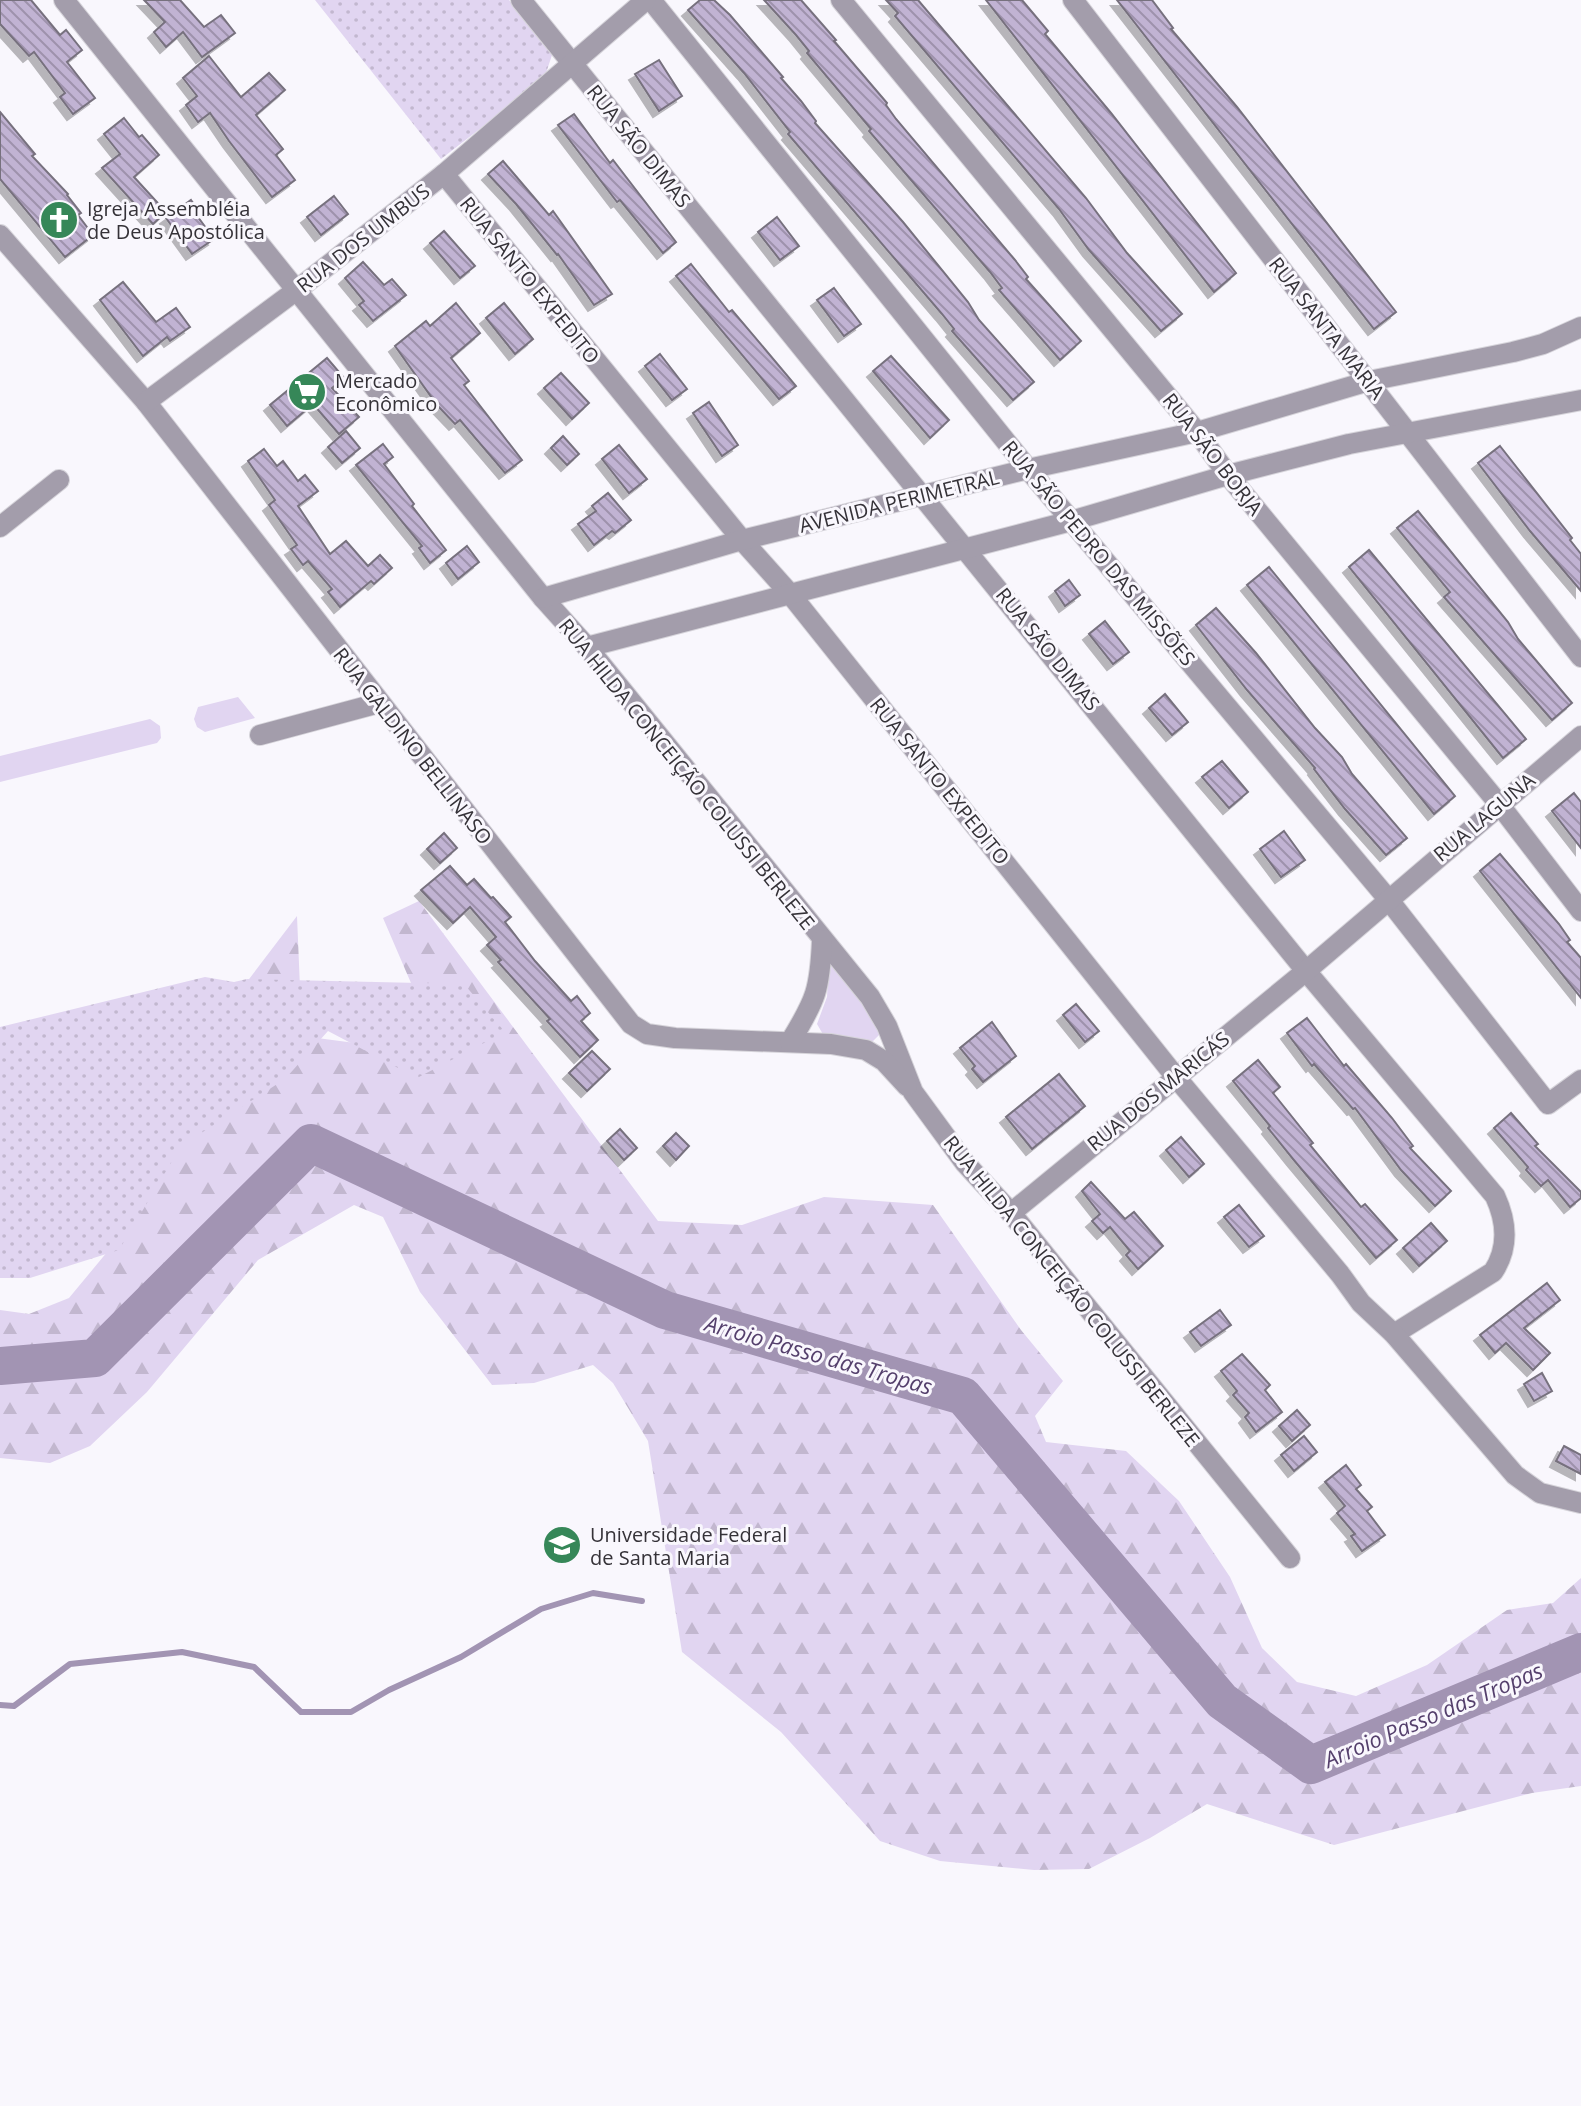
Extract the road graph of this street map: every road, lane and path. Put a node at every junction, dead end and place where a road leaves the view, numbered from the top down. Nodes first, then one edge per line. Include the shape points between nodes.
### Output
1 (64, 0) edge
2 (521, 0) edge
3 (648, 0) edge
4 (841, 0) edge
5 (1073, 0) edge
6 (572, 63) junction
7 (444, 174) junction
8 (0, 235) edge
9 (298, 289) junction
10 (1581, 327) edge
11 (1369, 381) junction
12 (1581, 400) edge
13 (146, 402) junction
14 (1197, 432) junction
15 (1407, 434) junction
16 (1028, 469) junction
17 (1228, 475) junction
18 (59, 480) dead end
19 (923, 496) junction
20 (1071, 521) junction
21 (0, 527) edge
22 (742, 540) junction
23 (967, 549) junction
24 (791, 595) junction
25 (543, 598) junction
26 (587, 647) junction
27 (1581, 657) edge
28 (379, 703) junction
29 (260, 735) dead end
30 (1581, 736) edge
31 (1499, 804) junction
32 (1388, 899) junction
33 (1581, 911) edge
34 (822, 940) junction
35 (1306, 971) junction
36 (891, 1035) junction
37 (790, 1042) junction
38 (872, 1054) junction
39 (1175, 1076) junction
40 (1581, 1080) edge
41 (913, 1092) junction
42 (1011, 1213) junction
43 (1394, 1334) junction
44 (1581, 1503) edge
45 (1290, 1558) dead end

1 - 9 street, RUA HILDA CONCEIÇÃO COLUSSI BERLEZE
2 - 6 street, RUA SÃO DIMAS
3 - 6 street, RUA DOS UMBUS
3 - 16 street, RUA SÃO PEDRO DAS MISSÕES
4 - 14 street, RUA SÃO BORJA
5 - 11 street, RUA SANTA MARIA
6 - 7 street, RUA DOS UMBUS
6 - 19 street, RUA SÃO DIMAS
7 - 9 street, RUA DOS UMBUS
7 - 22 street, RUA SANTO EXPEDITO
8 - 13 street, RUA GALDINO BELLINASO
9 - 13 street, RUA DOS UMBUS
9 - 25 street, RUA HILDA CONCEIÇÃO COLUSSI BERLEZE
10 - 11 street, AVENIDA PERIMETRAL via 1513,352
11 - 14 street, AVENIDA PERIMETRAL
11 - 15 street, RUA SANTA MARIA
12 - 15 street
13 - 28 street, RUA GALDINO BELLINASO
14 - 16 street, AVENIDA PERIMETRAL
14 - 17 street, RUA SÃO BORJA
15 - 17 street
15 - 27 street, RUA SANTA MARIA
16 - 19 street, AVENIDA PERIMETRAL
16 - 20 street, RUA SÃO PEDRO DAS MISSÕES
17 - 20 street
17 - 31 street, RUA SÃO BORJA
18 - 21 street
19 - 22 street, AVENIDA PERIMETRAL
19 - 23 street, RUA SÃO DIMAS
20 - 23 street
20 - 32 street, RUA SÃO PEDRO DAS MISSÕES
22 - 24 street, RUA SANTO EXPEDITO
22 - 25 street, AVENIDA PERIMETRAL
23 - 24 street
23 - 35 street, RUA SÃO DIMAS
24 - 26 street
24 - 39 street, RUA SANTO EXPEDITO
25 - 26 street, RUA HILDA CONCEIÇÃO COLUSSI BERLEZE
26 - 34 street, RUA HILDA CONCEIÇÃO COLUSSI BERLEZE
28 - 29 street
28 - 37 street, RUA GALDINO BELLINASO via 631,1024 647,1034 675,1038
30 - 31 street, RUA LAGUNA
31 - 32 street, RUA LAGUNA
31 - 33 street, RUA SÃO BORJA
32 - 35 street, RUA LAGUNA
32 - 40 street, RUA SÃO PEDRO DAS MISSÕES via 1548,1104
34 - 36 street, RUA HILDA CONCEIÇÃO COLUSSI BERLEZE via 870,997
34 - 37 street via 815,998
35 - 39 street, RUA DOS MARICÁS
35 - 43 street, RUA SÃO DIMAS via 1480,1177 1502,1211 1503,1257 1493,1272
36 - 38 street
36 - 41 street, RUA HILDA CONCEIÇÃO COLUSSI BERLEZE
37 - 38 street, RUA GALDINO BELLINASO
38 - 41 street, RUA GALDINO BELLINASO
39 - 42 street, RUA DOS MARICÁS
39 - 43 street, RUA SANTO EXPEDITO via 1361,1303
41 - 42 street, RUA HILDA CONCEIÇÃO COLUSSI BERLEZE via 965,1163
42 - 45 street, RUA HILDA CONCEIÇÃO COLUSSI BERLEZE
43 - 44 street, RUA SANTO EXPEDITO via 1515,1475 1540,1493

